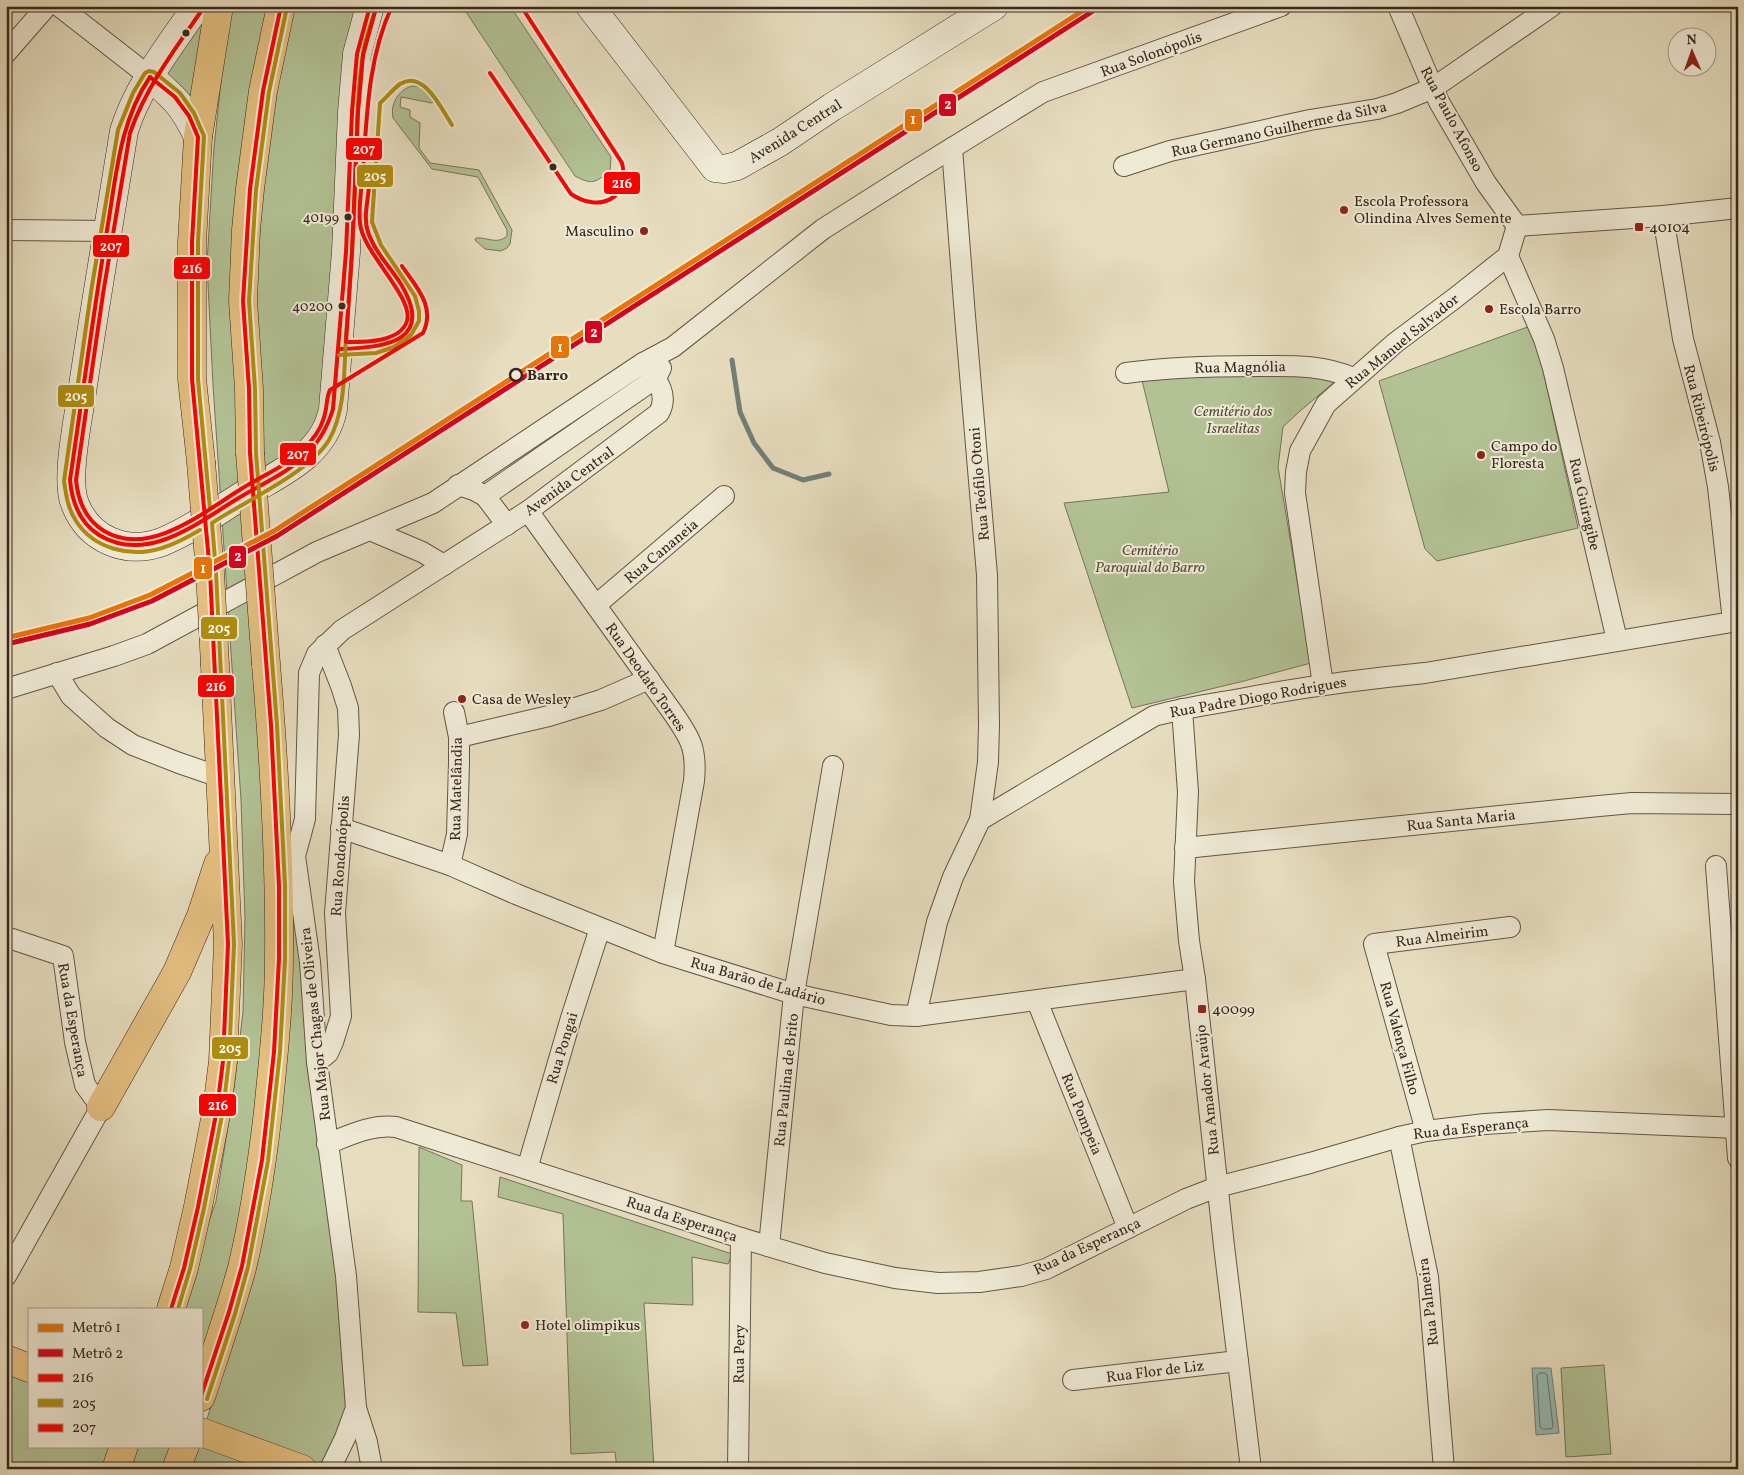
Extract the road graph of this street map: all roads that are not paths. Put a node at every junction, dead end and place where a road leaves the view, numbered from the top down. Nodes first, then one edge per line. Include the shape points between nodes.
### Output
1 (47, 6) edge
2 (59, 6) edge
3 (197, 6) edge
4 (219, 6) edge
5 (281, 6) edge
6 (370, 6) edge
7 (590, 6) edge
8 (994, 6) edge
9 (1281, 6) edge
10 (1398, 6) edge
11 (1552, 6) edge
12 (6, 53) edge
13 (150, 77) junction
14 (1432, 88) junction
15 (198, 137) junction
16 (952, 148) junction
17 (1124, 166) dead end
18 (1738, 208) edge
19 (1663, 216) junction
20 (1516, 226) junction
21 (6, 230) edge
22 (108, 231) junction
23 (1508, 256) junction
24 (649, 371) junction
25 (1126, 373) dead end
26 (1353, 378) junction
27 (458, 485) junction
28 (485, 496) junction
29 (724, 496) dead end
30 (528, 511) junction
31 (506, 525) junction
32 (370, 530) junction
33 (444, 565) junction
34 (596, 605) junction
35 (1735, 621) edge
36 (1618, 640) junction
37 (324, 645) junction
38 (57, 673) junction
39 (649, 680) junction
40 (1323, 685) junction
41 (6, 689) edge
42 (1182, 709) junction
43 (454, 712) dead end
44 (271, 725) junction
45 (459, 738) junction
46 (833, 766) dead end
47 (220, 777) junction
48 (1738, 804) edge
49 (980, 820) junction
50 (341, 828) junction
51 (1185, 848) junction
52 (223, 849) junction
53 (296, 856) junction
54 (450, 865) junction
55 (1716, 866) dead end
56 (1510, 927) dead end
57 (600, 928) junction
58 (6, 937) edge
59 (1374, 944) joint
60 (664, 953) junction
61 (1195, 979) junction
62 (794, 994) junction
63 (1037, 1001) junction
64 (916, 1016) junction
65 (316, 1062) junction
66 (101, 1107) junction
67 (1736, 1128) edge
68 (1426, 1131) junction
69 (1399, 1137) junction
70 (327, 1144) junction
71 (1738, 1158) edge
72 (527, 1169) junction
73 (1217, 1187) junction
74 (1128, 1228) junction
75 (740, 1238) junction
76 (769, 1246) junction
77 (6, 1276) edge
78 (171, 1308) edge
79 (6, 1359) edge
80 (1238, 1361) junction
81 (28, 1368) edge
82 (1073, 1380) dead end
83 (202, 1394) edge
84 (356, 1408) junction
85 (202, 1432) edge
86 (123, 1448) edge
87 (184, 1448) edge
88 (116, 1469) edge
89 (176, 1469) edge
90 (302, 1469) edge
91 (330, 1469) edge
92 (372, 1469) edge
93 (738, 1469) edge
94 (1251, 1469) edge
95 (1444, 1469) edge

1 - 12 street
2 - 13 street
3 - 13 street
4 - 15 main road
5 - 44 main road, bridge via 263,91 250,189 243,300 250,453
6 - 22 street via 357,54 346,252 333,409 328,426 314,448 286,471 186,530 161,542 140,546 100,538 81,516 71,492 79,416
7 - 8 street, Avenida Central via 715,168 724,169 737,166 780,142
9 - 16 street, Rua Solonópolis via 1043,92
10 - 14 street, Rua Paulo Afonso
11 - 14 street, Rua Germano Guilherme da Silva
13 - 15 street via 175,98 189,116
13 - 22 street via 138,95 124,131
14 - 17 street, Rua Germano Guilherme da Silva via 1377,109 1310,120 1170,151
14 - 20 street, Rua Paulo Afonso via 1486,183
15 - 47 main road, bridge via 192,242 192,379 210,572
16 - 24 street via 823,230 673,347
16 - 49 street, Rua Teófilo Otoni via 988,575 990,725
18 - 19 street
19 - 20 street
19 - 35 street, Rua Ribeirópolis via 1683,339 1710,442 1718,487
20 - 23 street
21 - 22 street
23 - 26 street, Rua Manuel Salvador
23 - 36 street, Rua Guiragibe via 1553,368
24 - 27 street
24 - 28 street
24 - 30 street, Avenida Central via 663,396 659,413
25 - 26 street, Rua Magnólia via 1161,368 1298,366 1326,368
26 - 40 street, Rua Manuel Salvador via 1326,404 1300,451 1296,472 1295,493
27 - 28 street
27 - 32 street via 433,502
28 - 31 street
29 - 34 street, Rua Cananeia
30 - 31 street, Avenida Central
30 - 34 street, Rua Deodato Torres
31 - 33 street, Avenida Central
32 - 33 street
32 - 38 street via 317,552 147,644
33 - 37 street, Avenida Central
34 - 39 street, Rua Deodato Torres
35 - 36 street, Rua Padre Diogo Rodrigues
36 - 40 street, Rua Padre Diogo Rodrigues via 1426,673
37 - 50 street, Rua Rondonópolis via 348,708 348,760
37 - 53 street, Rua Major Chagas de Oliveira via 309,673 305,820
38 - 41 street
38 - 47 street via 71,696 107,728 133,744
39 - 45 street via 549,716
39 - 60 street, Rua Deodato Torres via 682,726 696,764
40 - 42 street, Rua Padre Diogo Rodrigues
42 - 49 street, Rua Padre Diogo Rodrigues via 1154,716
42 - 51 street, Rua Amador Araújo via 1188,792
43 - 45 street, Rua Matelândia
44 - 53 main road via 285,762
44 - 83 main road via 279,886 273,1062 262,1160 242,1266
45 - 54 street, Rua Matelândia via 458,834
46 - 62 street, Rua Paulina de Brito
47 - 52 main road
48 - 51 street, Rua Santa Maria via 1616,804
49 - 64 street via 937,922
50 - 54 street, Rua Barão de Ladário
50 - 65 street, Rua Rondonópolis via 335,913 341,1016 334,1042
51 - 61 street, Rua Amador Araújo via 1186,902
52 - 66 main road via 178,972
52 - 78 main road via 228,944 223,1061 198,1207
53 - 65 street, Rua Major Chagas de Oliveira via 310,962
54 - 57 street, Rua Barão de Ladário
55 - 67 street
56 - 59 street, Rua Almeirim
57 - 60 street, Rua Barão de Ladário
57 - 72 street, Rua Pongai
58 - 66 street, Rua da Esperança via 63,956 75,1042 85,1085
59 - 68 street, Rua Valença Filho
60 - 62 street, Rua Barão de Ladário
61 - 63 street, Rua Barão de Ladário
61 - 73 street, Rua Amador Araújo
62 - 64 street, Rua Barão de Ladário via 891,1016
62 - 76 street, Rua Paulina de Brito
63 - 64 street, Rua Barão de Ladário
63 - 74 street, Rua Pompeia
65 - 70 street, Rua Major Chagas de Oliveira
66 - 77 street
67 - 68 street, Rua da Esperança via 1548,1120
67 - 71 street
68 - 69 street, Rua da Esperança
69 - 73 street, Rua da Esperança
69 - 95 street, Rua Palmeira via 1428,1277
70 - 72 street, Rua da Esperança via 372,1128 389,1126
70 - 84 street, Rua Major Chagas de Oliveira via 346,1276
72 - 75 street, Rua da Esperança
73 - 74 street, Rua da Esperança
73 - 80 street, Rua Amador Araújo
74 - 76 street, Rua da Esperança via 1046,1268 1021,1276 979,1282 938,1283 896,1278 825,1263
75 - 76 street, Rua da Esperança
75 - 93 street, Rua Pery
79 - 81 main road
80 - 82 street, Rua Flor de Liz
80 - 94 street, Rua Amador Araújo
84 - 91 street, Rua Major Chagas de Oliveira
84 - 92 street, Rua Major Chagas de Oliveira
85 - 90 main road
86 - 88 main road
87 - 89 main road

